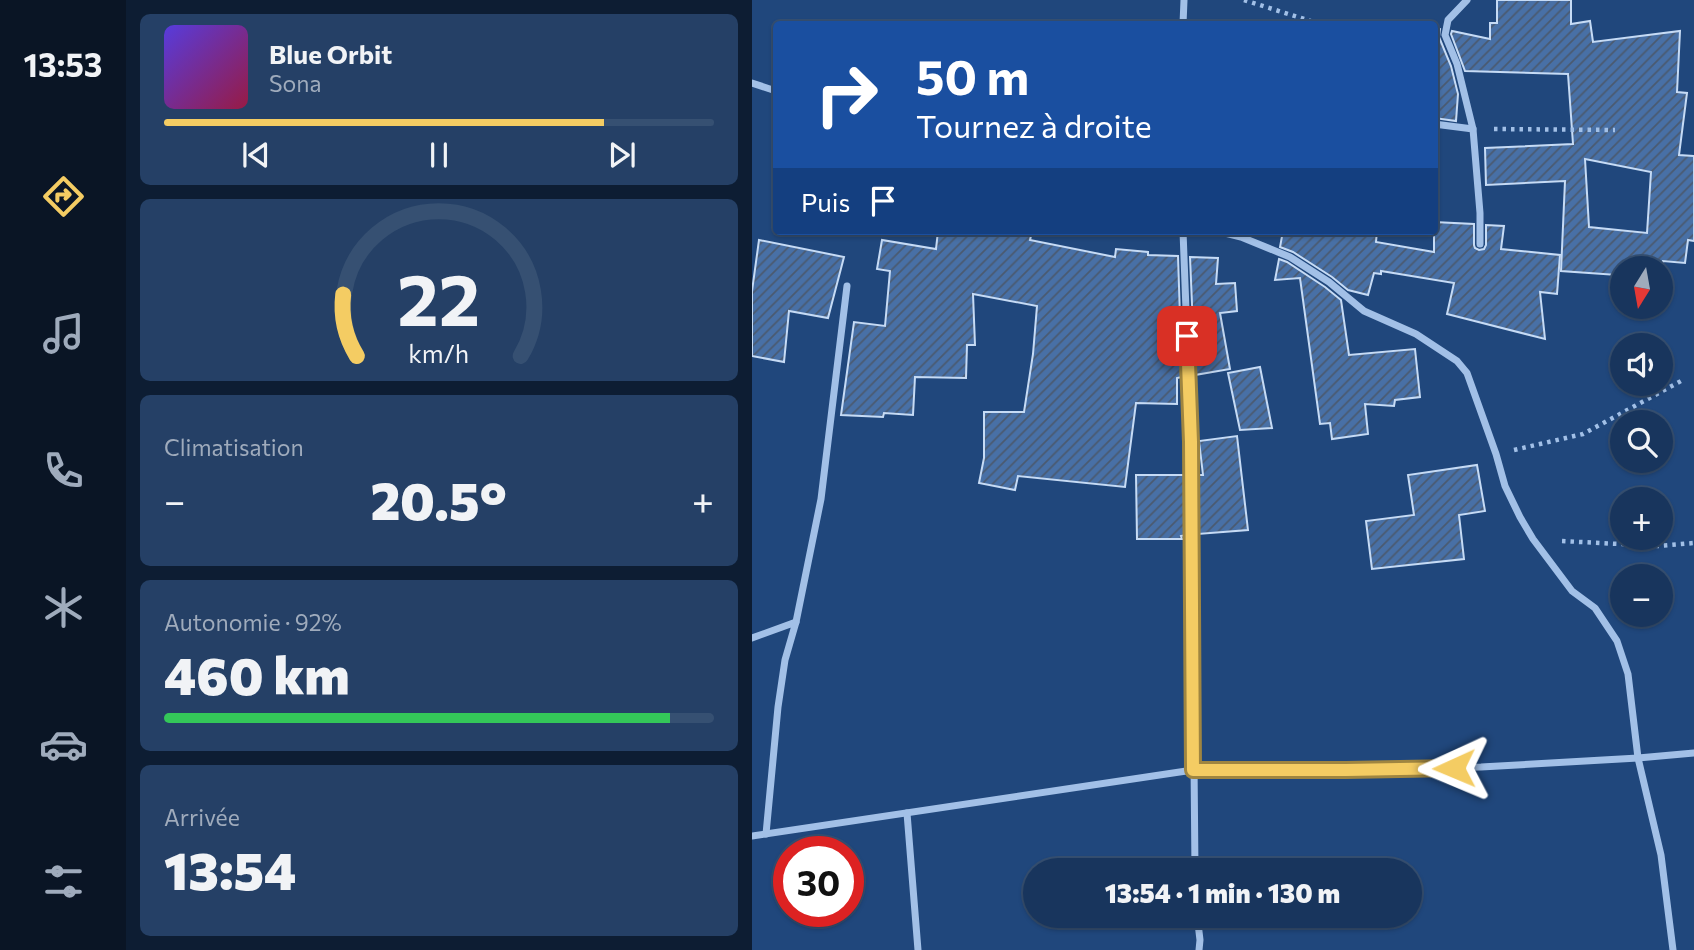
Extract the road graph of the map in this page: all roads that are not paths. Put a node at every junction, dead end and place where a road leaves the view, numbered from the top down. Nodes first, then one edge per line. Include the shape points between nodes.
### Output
1 (1184, 0) edge
2 (1467, 0) edge
3 (1183, 21) edge
4 (752, 83) edge
5 (773, 90) edge
6 (1438, 125) edge
7 (1473, 129) junction
8 (1183, 235) edge
9 (1233, 235) edge
10 (1480, 244) dead end
11 (847, 286) dead end
12 (796, 622) junction
13 (752, 638) edge
14 (1694, 753) edge
15 (1638, 758) junction
16 (1193, 770) junction
17 (907, 813) junction
18 (766, 834) junction
19 (752, 836) edge
20 (1195, 858) edge
21 (1199, 928) edge
22 (918, 950) edge
23 (1199, 950) edge
24 (1673, 950) edge

1 - 3 street
2 - 7 street via 1448,20 1445,35
4 - 5 street
6 - 7 street
7 - 10 street
8 - 16 street via 1191,442
9 - 15 street via 1290,257 1364,310 1416,334 1467,373 1505,485 1533,539 1572,591 1595,608 1617,641 1628,674
11 - 12 street via 821,499
12 - 13 street
12 - 18 street via 778,707
14 - 15 street
15 - 16 street via 1481,767
15 - 24 street via 1661,855
16 - 17 street
16 - 20 street
17 - 18 street
17 - 22 street
18 - 19 street
21 - 23 street

